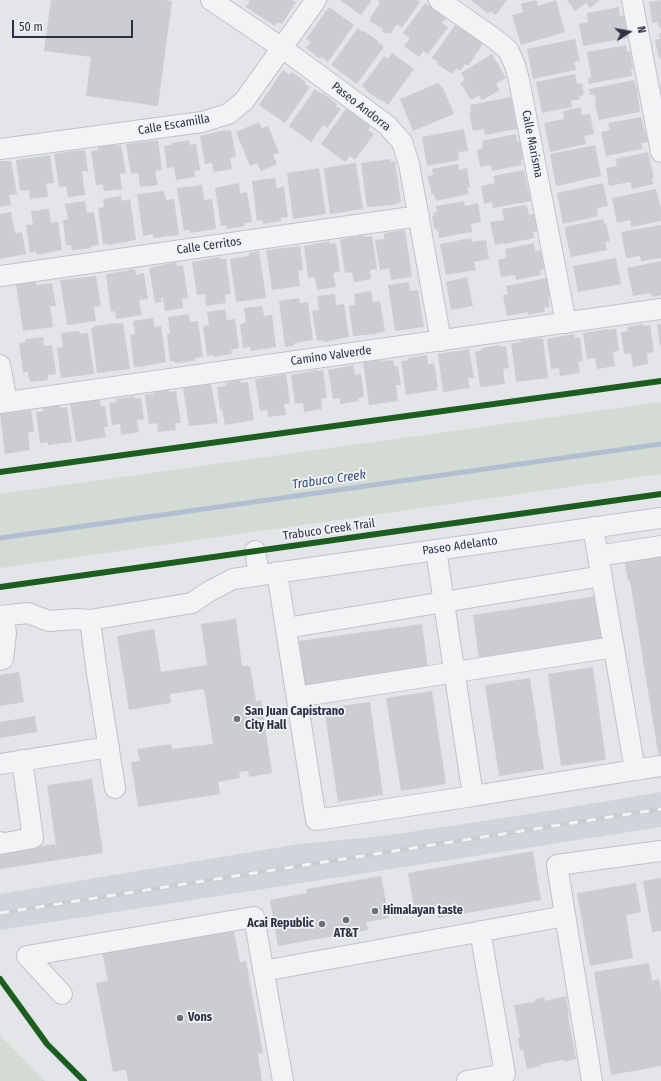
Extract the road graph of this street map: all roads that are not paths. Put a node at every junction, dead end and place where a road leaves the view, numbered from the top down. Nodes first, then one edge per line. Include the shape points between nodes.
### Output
1 (211, 0) edge
2 (316, 0) edge
3 (439, 0) edge
4 (632, 0) edge
5 (282, 48) junction
6 (0, 149) edge
7 (661, 152) edge
8 (419, 216) junction
9 (0, 276) edge
10 (661, 309) edge
11 (566, 323) junction
12 (441, 341) junction
13 (0, 365) edge
14 (4, 402) edge
15 (661, 518) edge
16 (593, 527) junction
17 (661, 546) edge
18 (436, 550) junction
19 (255, 551) dead end
20 (598, 556) junction
21 (268, 573) junction
22 (602, 576) junction
23 (444, 602) junction
24 (1, 616) edge
25 (90, 620) junction
26 (286, 628) junction
27 (614, 647) junction
28 (0, 660) edge
29 (455, 671) junction
30 (297, 697) junction
31 (109, 747) junction
32 (22, 760) junction
33 (0, 764) edge
34 (661, 766) edge
35 (635, 770) junction
36 (115, 788) dead end
37 (473, 796) junction
38 (0, 842) edge
39 (661, 851) edge
40 (565, 916) junction
41 (480, 931) junction
42 (263, 971) junction
43 (62, 994) dead end
44 (506, 1078) edge
45 (283, 1081) edge
46 (467, 1081) edge
47 (592, 1081) edge

1 - 5 street, Paseo Andorra
2 - 5 street, Calle Escamilla
3 - 11 street, Calle Marisma via 495,38 508,50 515,65
4 - 7 street
5 - 6 street, Calle Escamilla via 244,101 228,114 202,122
5 - 8 street, Paseo Andorra via 387,125 402,142
8 - 9 street, Calle Cerritos
8 - 12 street, Paseo Andorra
10 - 11 street, Camino Valverde
11 - 12 street, Camino Valverde
12 - 14 street, Camino Valverde
13 - 14 street
15 - 16 street, Paseo Adelanto
16 - 18 street, Paseo Adelanto
16 - 20 street
17 - 20 street
18 - 21 street, Paseo Adelanto
18 - 23 street
19 - 21 street
20 - 22 street
21 - 25 street, Paseo Adelanto via 233,579 192,603
21 - 26 street
22 - 23 street
22 - 27 street
23 - 26 street
23 - 29 street
24 - 25 street, Paseo Adelanto via 28,613 49,621
24 - 28 street via 6,633 3,659
25 - 31 street
26 - 30 street
27 - 29 street
27 - 35 street
29 - 30 street
29 - 37 street
30 - 37 street via 316,820
31 - 32 street
31 - 36 street
32 - 33 street
32 - 38 street via 33,838
34 - 35 street
35 - 37 street
39 - 40 street via 557,865
40 - 41 street
40 - 47 street
41 - 42 street
41 - 44 street
42 - 43 street via 254,917 27,956
42 - 45 street
44 - 46 street

